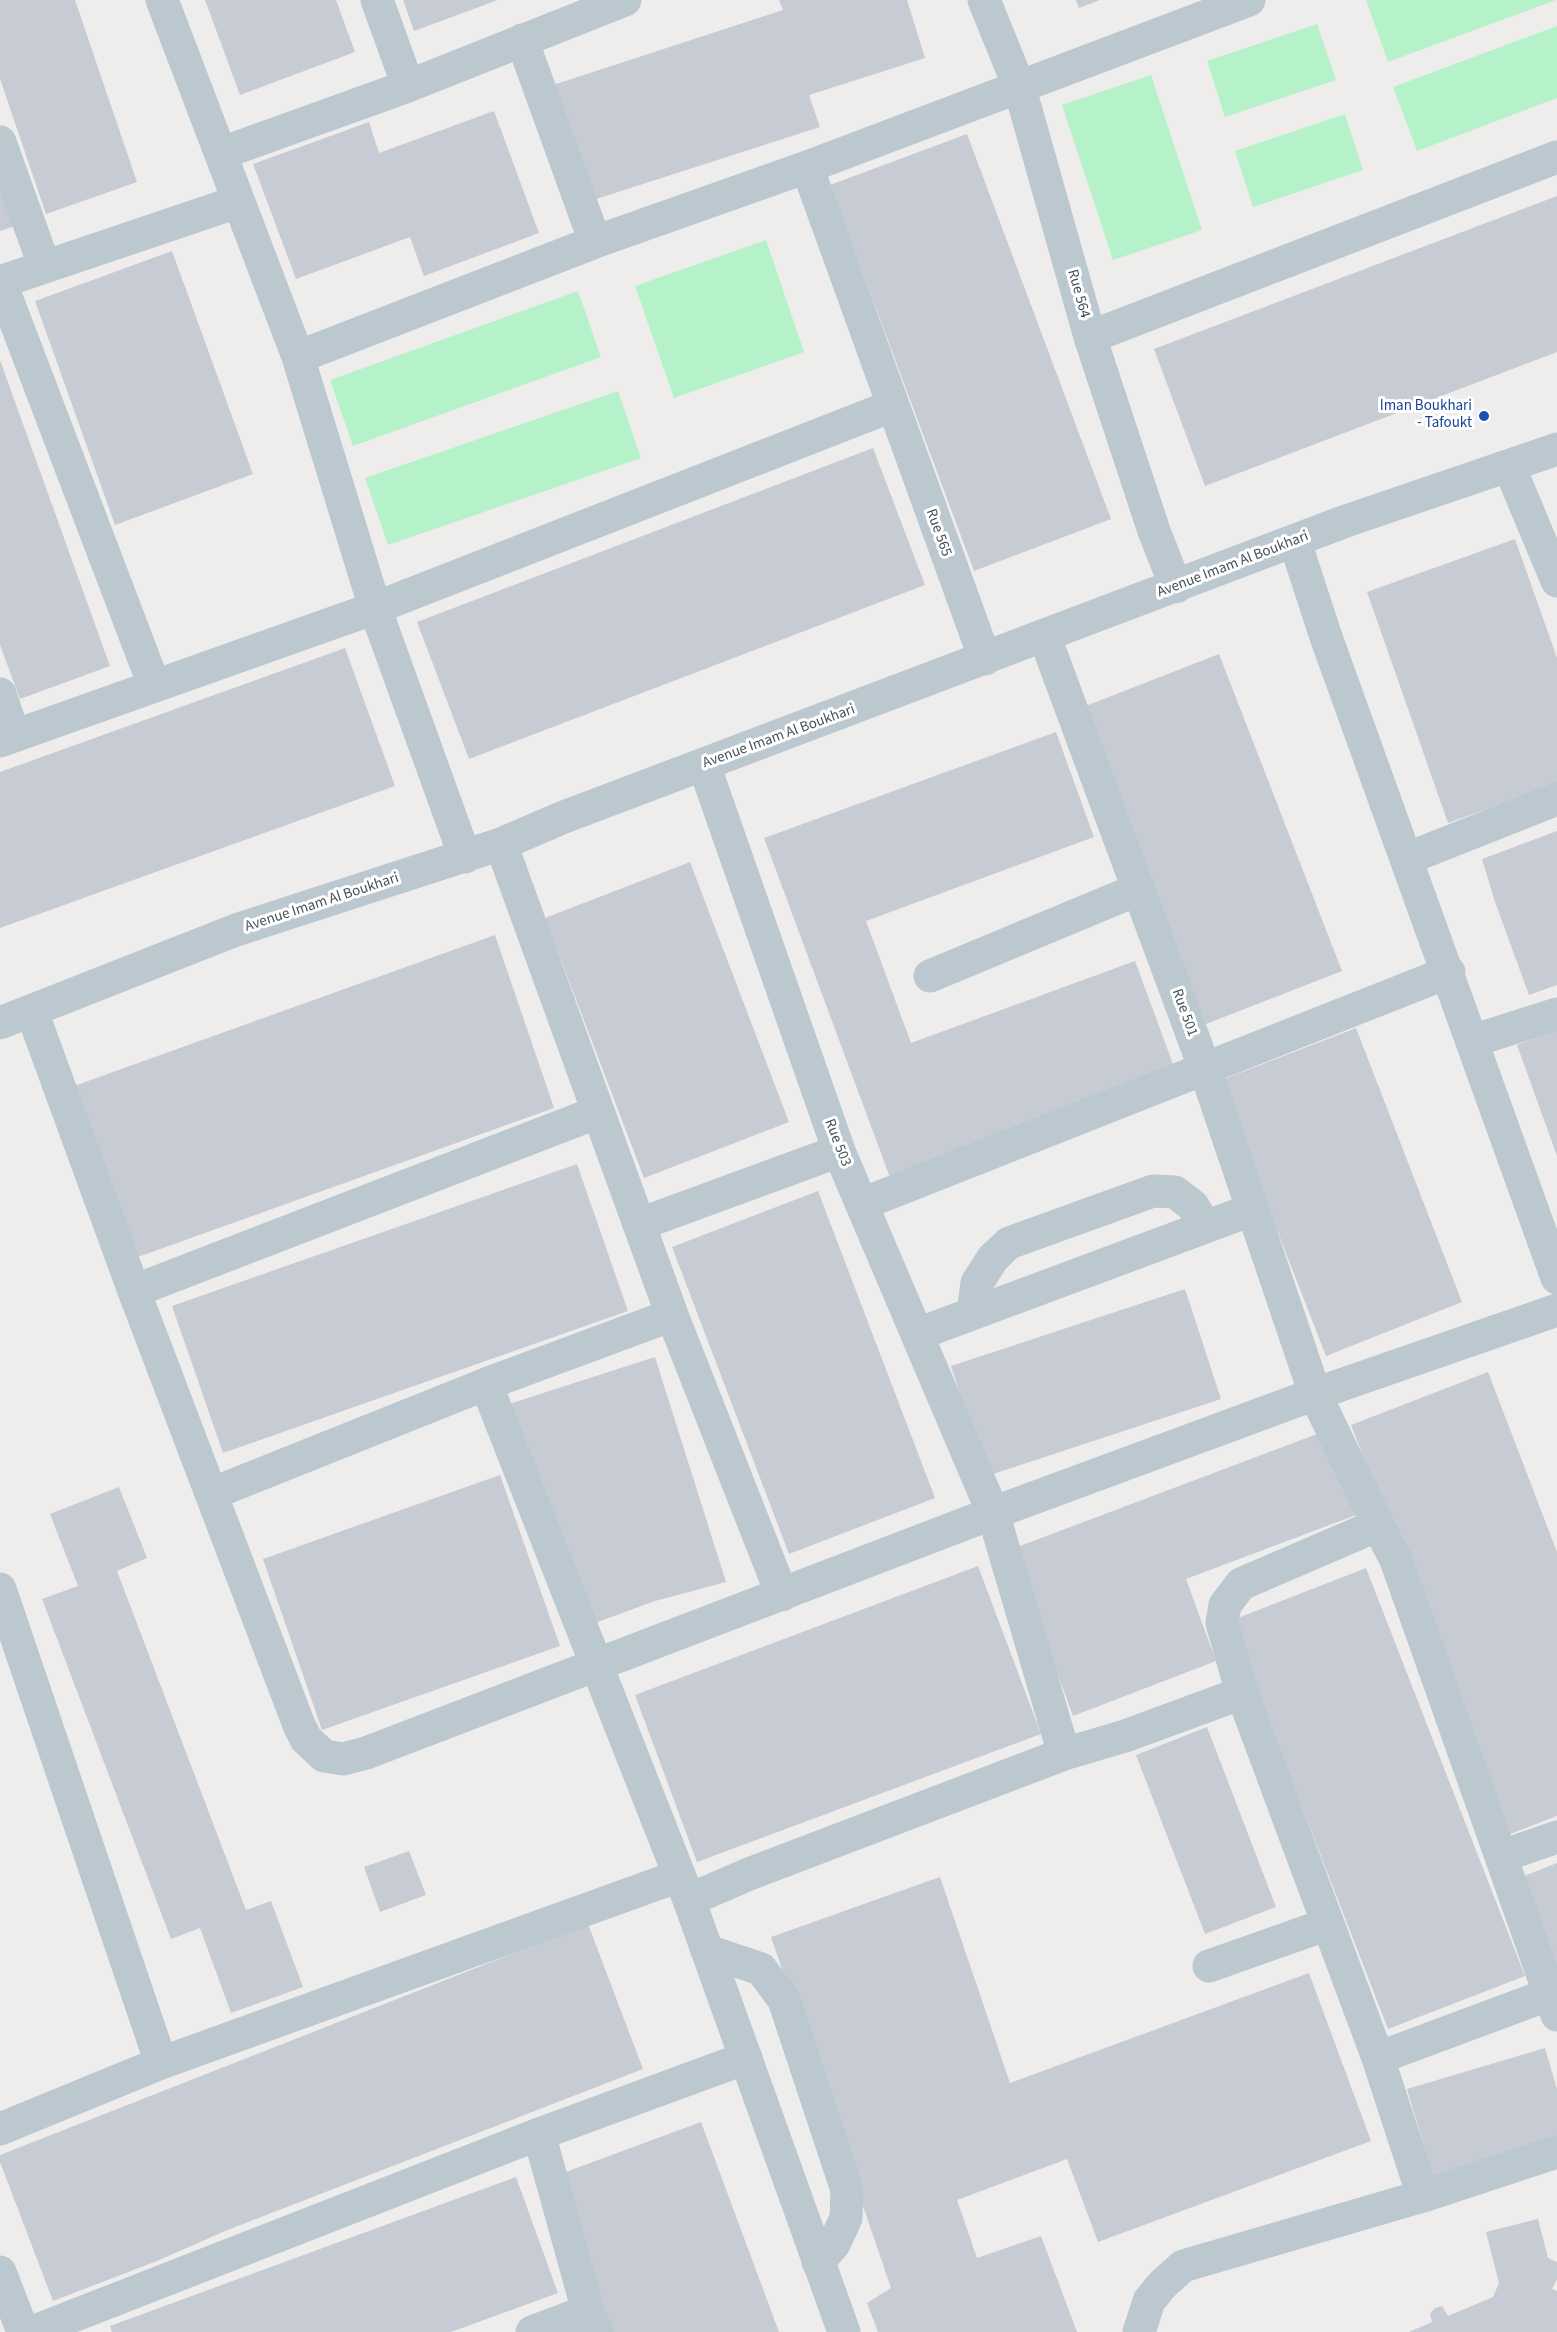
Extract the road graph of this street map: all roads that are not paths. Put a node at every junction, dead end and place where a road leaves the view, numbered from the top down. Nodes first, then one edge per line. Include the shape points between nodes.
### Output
1 (162, 0) edge
2 (377, 0) edge
3 (625, 0) edge
4 (984, 0) edge
5 (1249, 0) edge
6 (572, 10) edge
7 (522, 40) junction
8 (408, 86) junction
9 (1020, 89) junction
10 (0, 142) edge
11 (222, 153) junction
12 (1557, 157) edge
13 (807, 168) junction
14 (237, 202) junction
15 (595, 242) junction
16 (44, 265) junction
17 (0, 281) edge
18 (1090, 337) junction
19 (298, 357) junction
20 (892, 406) junction
21 (1557, 449) edge
22 (1509, 466) junction
23 (1295, 542) junction
24 (1557, 581) edge
25 (1176, 587) junction
26 (375, 609) junction
27 (1044, 635) junction
28 (984, 660) junction
29 (154, 686) junction
30 (0, 694) edge
31 (7, 738) edge
32 (704, 765) junction
33 (1557, 799) edge
34 (501, 844) junction
35 (465, 857) junction
36 (1406, 859) junction
37 (1139, 889) junction
38 (1449, 972) junction
39 (930, 976) dead end
40 (32, 1012) junction
41 (1557, 1014) edge
42 (0, 1023) edge
43 (1472, 1041) junction
44 (1205, 1069) junction
45 (598, 1112) junction
46 (839, 1151) junction
47 (862, 1204) junction
48 (1251, 1210) junction
49 (640, 1224) junction
50 (1205, 1226) junction
51 (1557, 1278) edge
52 (134, 1291) junction
53 (1557, 1311) edge
54 (973, 1313) junction
55 (672, 1315) junction
56 (918, 1334) junction
57 (486, 1384) junction
58 (1315, 1394) junction
59 (211, 1494) junction
60 (993, 1513) junction
61 (1378, 1525) junction
62 (0, 1589) edge
63 (782, 1595) junction
64 (597, 1663) junction
65 (1242, 1693) junction
66 (1064, 1754) junction
67 (1557, 1837) edge
68 (1502, 1856) junction
69 (684, 1888) junction
70 (1328, 1924) junction
71 (707, 1951) junction
72 (1209, 1966) dead end
73 (1554, 2004) edge
74 (746, 2058) junction
75 (1378, 2058) junction
76 (161, 2064) junction
77 (0, 2129) edge
78 (539, 2134) junction
79 (1557, 2152) edge
80 (1423, 2196) junction
81 (818, 2262) junction
82 (0, 2272) edge
83 (592, 2321) edge
84 (23, 2332) edge
85 (32, 2332) edge
86 (532, 2332) edge
87 (844, 2332) edge
88 (1139, 2332) edge

1 - 11 street
2 - 8 street
3 - 6 street
4 - 9 street, Rue 564
5 - 9 street
6 - 7 street
7 - 8 street
7 - 15 street
8 - 11 street
9 - 13 street
9 - 18 street, Rue 564
10 - 16 street
11 - 14 street
12 - 18 street
13 - 15 street
13 - 20 street, Rue 565
14 - 16 street
14 - 19 street
15 - 19 street
16 - 17 street
17 - 29 street
18 - 25 street, Rue 564
19 - 26 street
20 - 26 street
20 - 28 street, Rue 565
21 - 22 street, Avenue Imam Al Boukhari
22 - 23 street, Avenue Imam Al Boukhari
22 - 24 street
23 - 25 street, Avenue Imam Al Boukhari
23 - 36 street
25 - 27 street, Avenue Imam Al Boukhari
26 - 29 street
26 - 35 street
27 - 28 street, Avenue Imam Al Boukhari
27 - 37 street, Rue 501
28 - 32 street, Avenue Imam Al Boukhari
29 - 31 street
30 - 31 street
32 - 34 street, Avenue Imam Al Boukhari
32 - 46 street, Rue 503
33 - 36 street
34 - 35 street, Avenue Imam Al Boukhari
34 - 45 street
35 - 40 street, Avenue Imam Al Boukhari via 236,930
36 - 38 street
37 - 39 street
37 - 44 street, Rue 501
38 - 43 street
38 - 44 street
40 - 42 street, Avenue Imam Al Boukhari
40 - 52 street
41 - 43 street
43 - 51 street
44 - 47 street
44 - 48 street, Rue 501
45 - 49 street
45 - 52 street
46 - 47 street, Rue 503
46 - 49 street
47 - 56 street, Rue 503
48 - 50 street
48 - 58 street, Rue 501
49 - 55 street
50 - 54 street
50 - 54 street via 1193,1206 1175,1192 1153,1191 1009,1243 993,1258 977,1283
52 - 59 street
53 - 58 street
54 - 56 street
55 - 57 street
55 - 63 street
56 - 60 street, Rue 503
57 - 59 street
57 - 64 street
58 - 60 street
58 - 61 street, Rue 501
59 - 64 street via 299,1725 306,1739 324,1756 343,1759 366,1754
60 - 63 street
60 - 66 street, Rue 503
61 - 65 street via 1241,1584 1232,1594 1225,1605 1222,1623
61 - 68 street, Rue 501 via 1396,1560
62 - 76 street
63 - 64 street
64 - 69 street
65 - 66 street
65 - 70 street
66 - 69 street via 749,1874
67 - 68 street
68 - 73 street, Rue 501
69 - 71 street
69 - 76 street
70 - 72 street
70 - 75 street
71 - 74 street
71 - 81 street via 761,1969 784,2000 847,2190 846,2218 834,2244
73 - 75 street
74 - 78 street
74 - 81 street
75 - 80 street
76 - 77 street
78 - 83 street
78 - 85 street
79 - 80 street
80 - 88 street via 1184,2266 1149,2301
81 - 87 street
82 - 84 street
83 - 86 street

